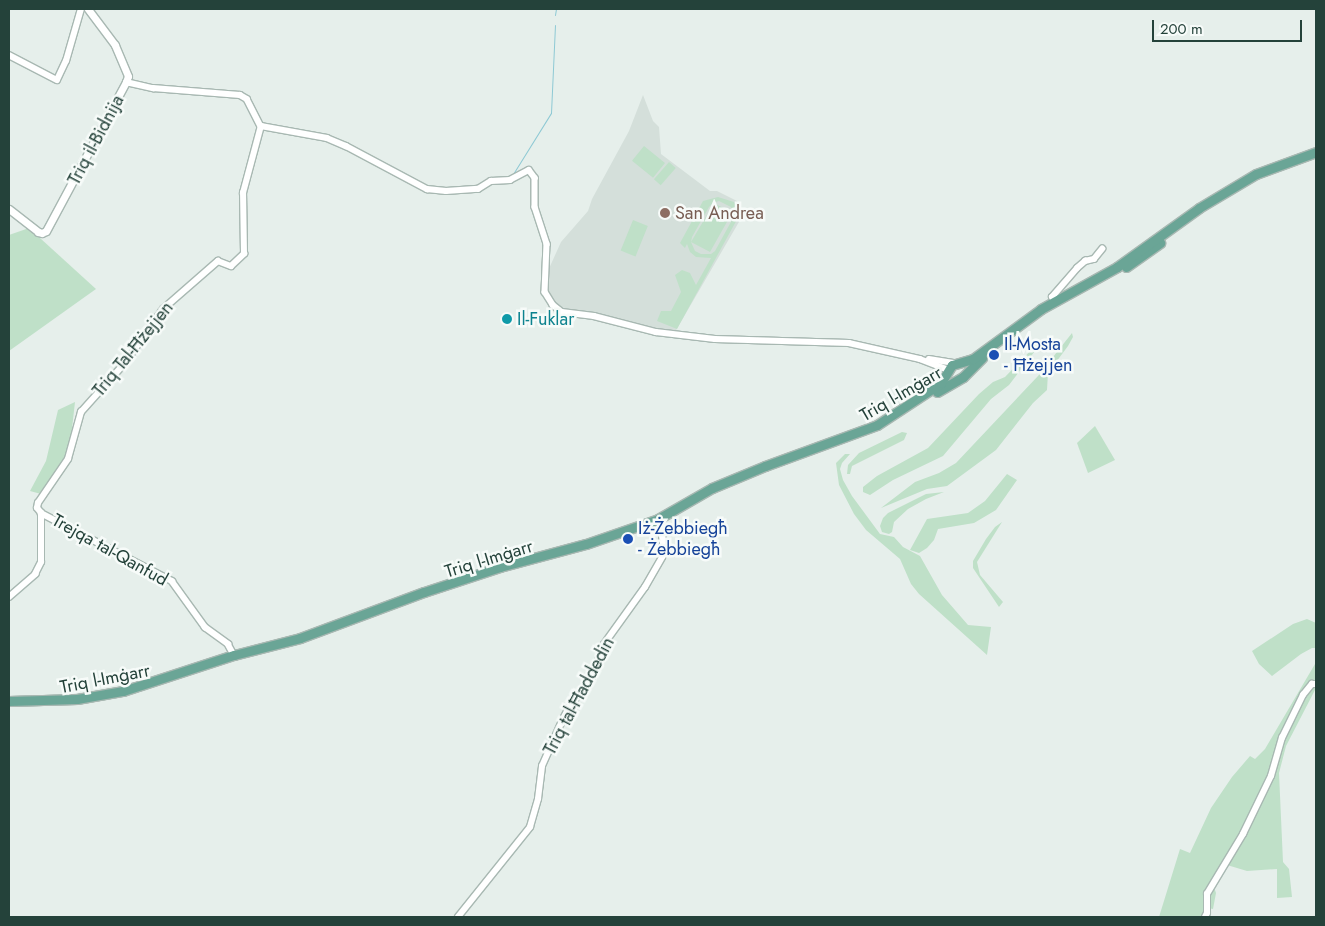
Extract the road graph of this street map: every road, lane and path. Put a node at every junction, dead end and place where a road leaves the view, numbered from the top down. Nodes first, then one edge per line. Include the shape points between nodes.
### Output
1 (81, 9) edge
2 (88, 9) edge
3 (9, 55) edge
4 (126, 82) junction
5 (261, 126) junction
6 (1316, 154) edge
7 (9, 209) edge
8 (1102, 249) dead end
9 (1054, 302) junction
10 (920, 359) junction
11 (958, 363) junction
12 (945, 370) junction
13 (965, 374) junction
14 (957, 380) junction
15 (41, 513) junction
16 (660, 522) junction
17 (9, 597) edge
18 (234, 655) junction
19 (1316, 684) edge
20 (9, 701) edge
21 (9, 705) edge
22 (458, 917) edge
23 (1205, 917) edge

1 - 3 street via 57,80
2 - 4 street, Triq il-Bidnija via 115,45 128,76
4 - 5 street via 153,88 240,95 249,102
4 - 7 street, Triq il-Bidnija via 46,231 38,232
5 - 10 street via 326,138 427,189 478,189 491,181 510,180 528,169 535,178 535,207 547,244 545,292 558,310 656,332 716,339 849,343
5 - 15 street, Triq Tal-Ħżejjen via 243,193 244,254 231,266 218,261 163,309 125,363 81,412 68,459 38,503
6 - 9 main road, Triq l-Imġarr via 1285,162 1242,181 1117,267
6 - 13 main road, Triq l-Imġarr via 1235,190 1193,217 1142,258 1043,314
8 - 9 street via 1094,259 1077,268 1052,297
9 - 11 main road, Triq l-Imġarr via 973,359
10 - 11 street
10 - 12 street
11 - 12 main road, Triq l-Imġarr
11 - 13 main road, Triq l-Imġarr via 964,367
12 - 14 main road, Triq l-Imġarr
12 - 18 main road, Triq l-Imġarr via 936,386 876,425 712,488 658,519 468,577 300,638
13 - 14 main road, Triq l-Imġarr
14 - 16 main road, Triq l-Imġarr via 879,429 766,470
15 - 17 street via 42,562 35,574
15 - 18 street, Trejqa tal-Qanfud via 172,581 205,627 228,644
16 - 21 main road, Triq l-Imġarr via 628,536 426,595 323,635 208,668 153,688 78,703
16 - 22 street, Triq tal-Ħaddedin via 664,543 662,557 604,644 590,680 563,719 542,766 530,827
18 - 20 main road, Triq l-Imġarr via 123,691 77,699
19 - 23 street via 1312,684 1303,695 1282,738 1271,776 1243,834 1207,894

